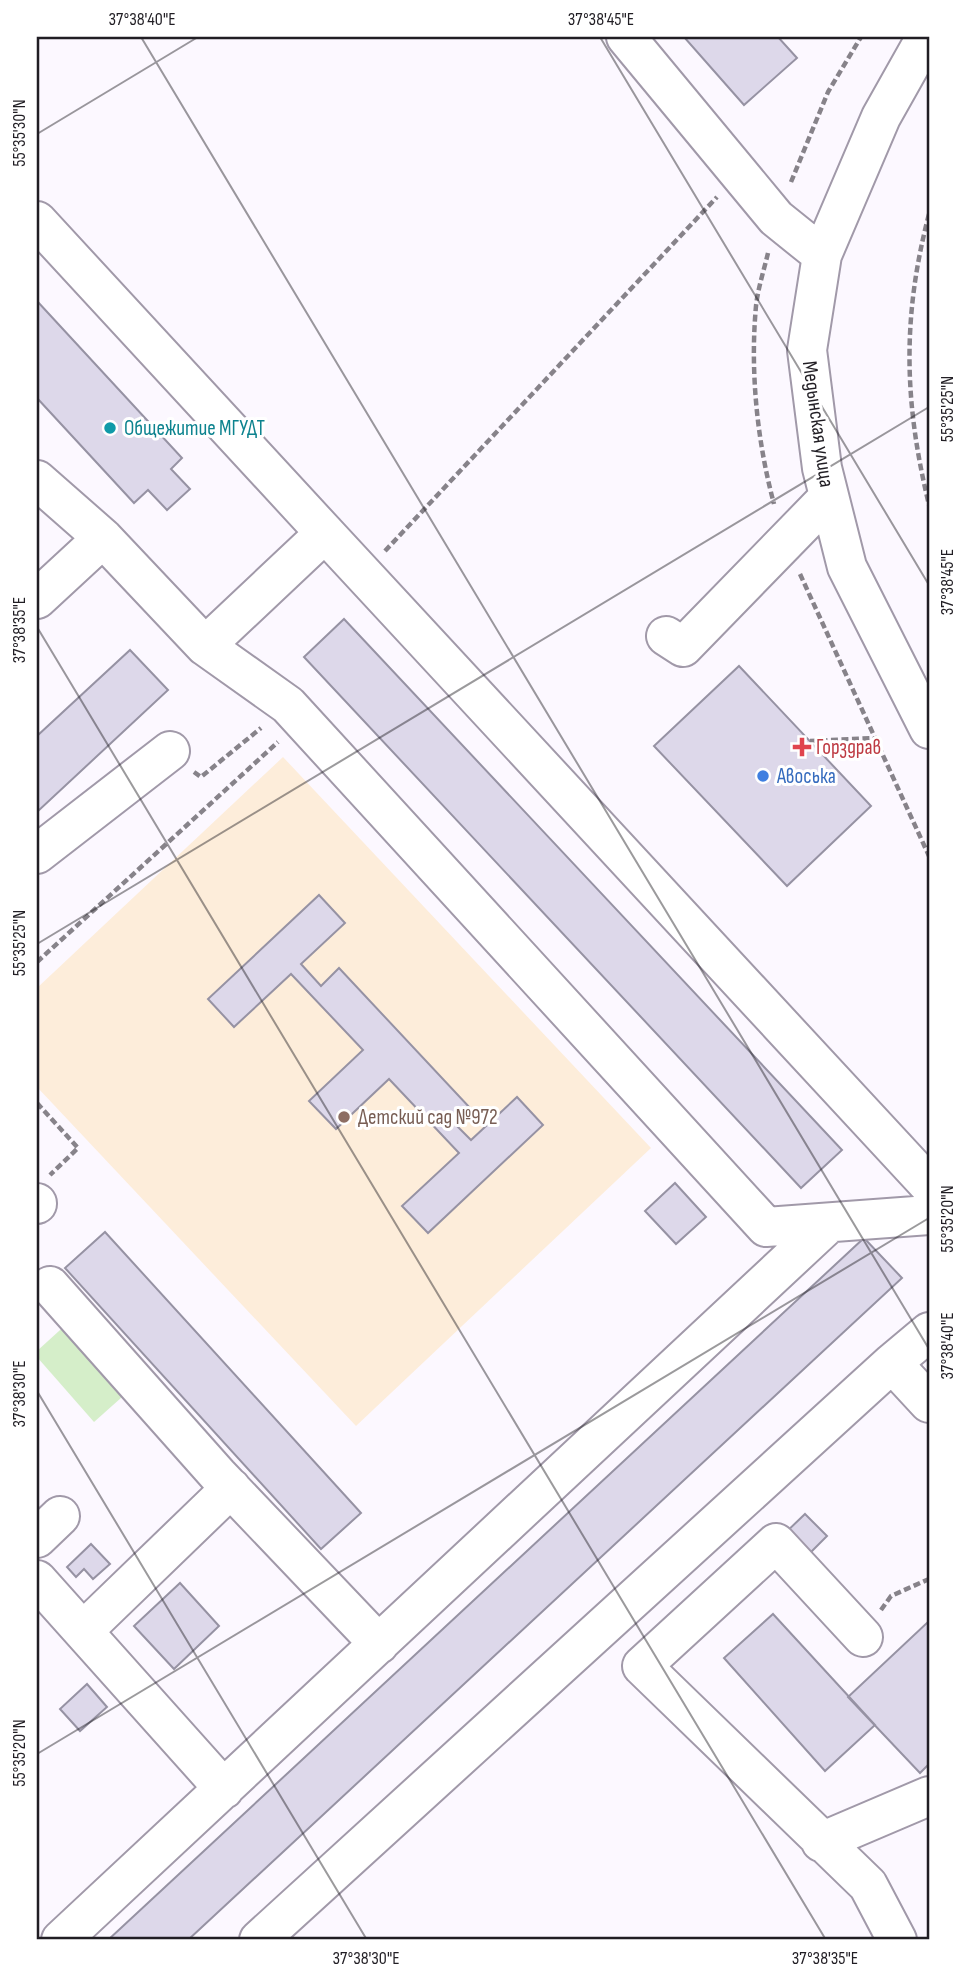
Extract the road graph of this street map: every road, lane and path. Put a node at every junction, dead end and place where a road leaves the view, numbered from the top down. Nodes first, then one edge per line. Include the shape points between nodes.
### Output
1 (626, 37) edge
2 (861, 37) edge
3 (926, 37) edge
4 (739, 174) junction
5 (929, 214) edge
6 (776, 218) junction
7 (37, 221) edge
8 (822, 254) junction
9 (37, 480) edge
10 (829, 497) junction
11 (929, 505) edge
12 (325, 533) junction
13 (103, 538) junction
14 (363, 575) junction
15 (37, 599) edge
16 (666, 636) dead end
17 (205, 646) junction
18 (295, 712) junction
19 (929, 729) edge
20 (876, 738) dead end
21 (810, 741) dead end
22 (170, 751) joint
23 (37, 854) edge
24 (37, 962) edge
25 (37, 1103) edge
26 (929, 1185) edge
27 (39, 1195) edge
28 (929, 1215) edge
29 (829, 1223) junction
30 (50, 1286) dead end
31 (929, 1332) edge
32 (892, 1363) junction
33 (929, 1403) edge
34 (231, 1488) junction
35 (929, 1579) edge
36 (37, 1580) edge
37 (83, 1631) junction
38 (863, 1637) joint
39 (379, 1644) junction
40 (224, 1789) junction
41 (929, 1796) edge
42 (821, 1842) junction
43 (61, 1940) edge
44 (259, 1940) edge
45 (897, 1940) edge

1 - 4 street
2 - 6 path via 828,92
3 - 8 street, Медынская улица via 881,117
4 - 6 street
4 - 14 path
5 - 11 path via 916,263 907,346 915,447
6 - 8 street
7 - 12 street
8 - 10 street, Медынская улица via 807,350
9 - 13 street
10 - 16 street via 683,648
10 - 19 street, Медынская улица via 847,566
12 - 14 street
12 - 17 street
13 - 15 street
13 - 17 street
14 - 26 street
17 - 18 street
18 - 22 path via 201,777
18 - 24 path
18 - 29 street via 766,1227
20 - 21 path
22 - 23 street
25 - 27 path via 78,1148
28 - 29 street
29 - 39 street
30 - 34 street
31 - 32 street
32 - 33 street
32 - 44 street
34 - 37 street
34 - 39 street
35 - 38 path via 891,1596
36 - 37 street
37 - 40 street
38 - 42 street via 776,1543 642,1665
39 - 40 street
40 - 43 street
41 - 42 street
42 - 45 street via 868,1885

